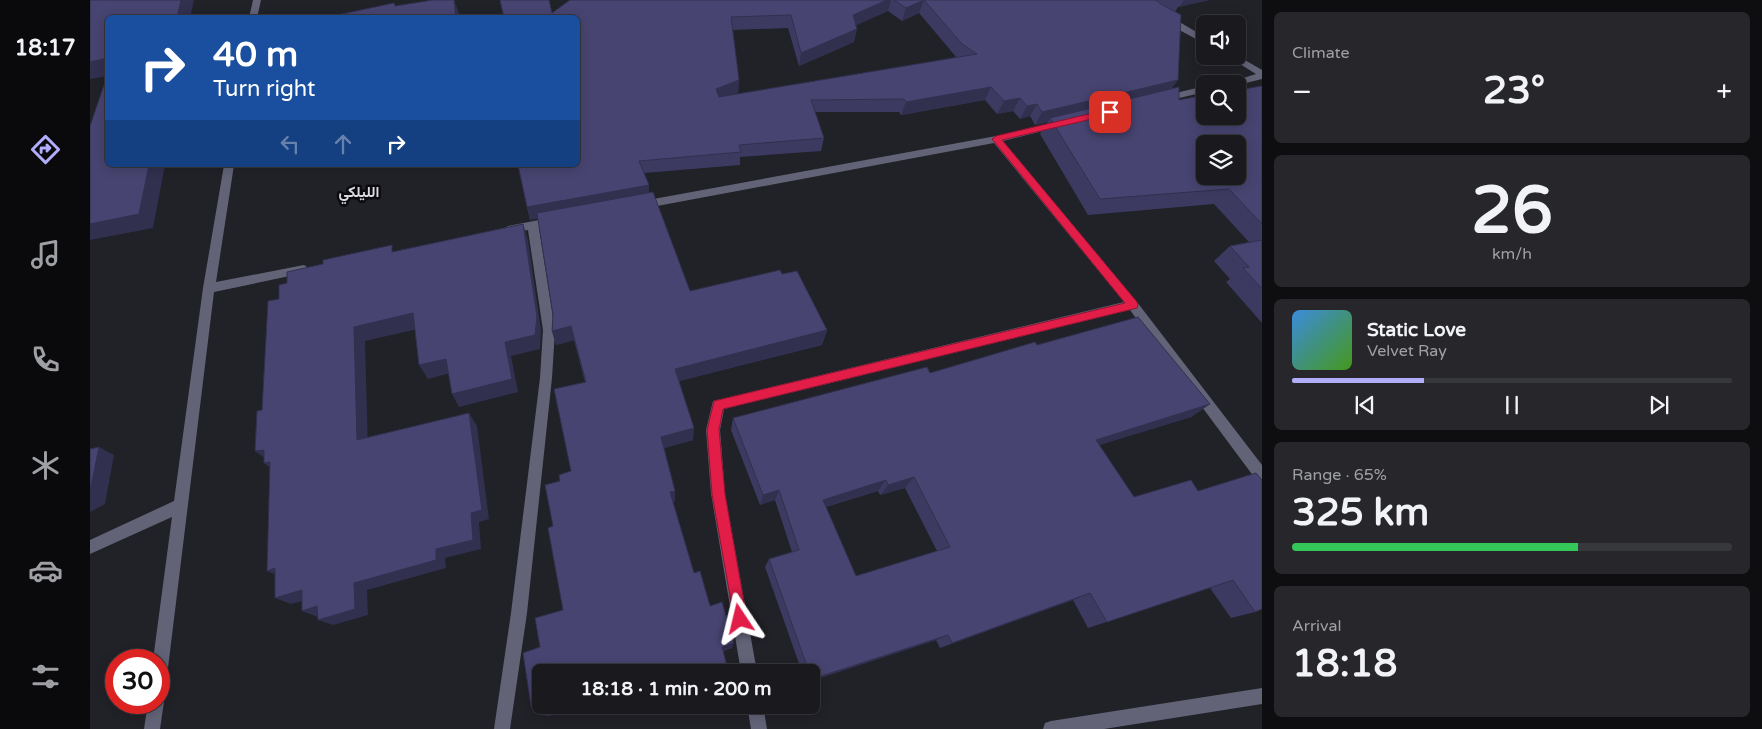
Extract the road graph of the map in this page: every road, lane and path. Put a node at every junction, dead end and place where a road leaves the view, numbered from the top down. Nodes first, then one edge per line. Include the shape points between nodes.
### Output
1 (256, 0) edge
2 (1138, 0) edge
3 (254, 15) edge
4 (1196, 36) edge
5 (1246, 65) edge
6 (1262, 75) edge
7 (1246, 79) edge
8 (1196, 91) edge
9 (1148, 103) edge
10 (1072, 121) edge
11 (996, 139) junction
12 (229, 167) edge
13 (629, 207) edge
14 (562, 219) edge
15 (532, 225) junction
16 (494, 232) edge
17 (313, 268) edge
18 (208, 288) junction
19 (1133, 305) junction
20 (1262, 476) edge
21 (180, 506) junction
22 (90, 546) edge
23 (162, 649) edge
24 (748, 664) edge
25 (1262, 696) edge
26 (154, 714) edge
27 (756, 714) edge
28 (152, 729) edge
29 (502, 729) edge
30 (759, 729) edge
31 (1051, 729) edge

1 - 3 street
2 - 4 street
5 - 6 street
6 - 7 street
8 - 9 street
10 - 11 street
11 - 13 street
11 - 19 street
12 - 18 street
14 - 15 street
15 - 16 street
15 - 29 street via 549,330 547,368 519,613
17 - 18 street
18 - 21 street
19 - 20 street
19 - 24 street via 718,405 713,430 718,494
21 - 22 street
21 - 23 street
25 - 31 street
26 - 28 street
27 - 30 street

